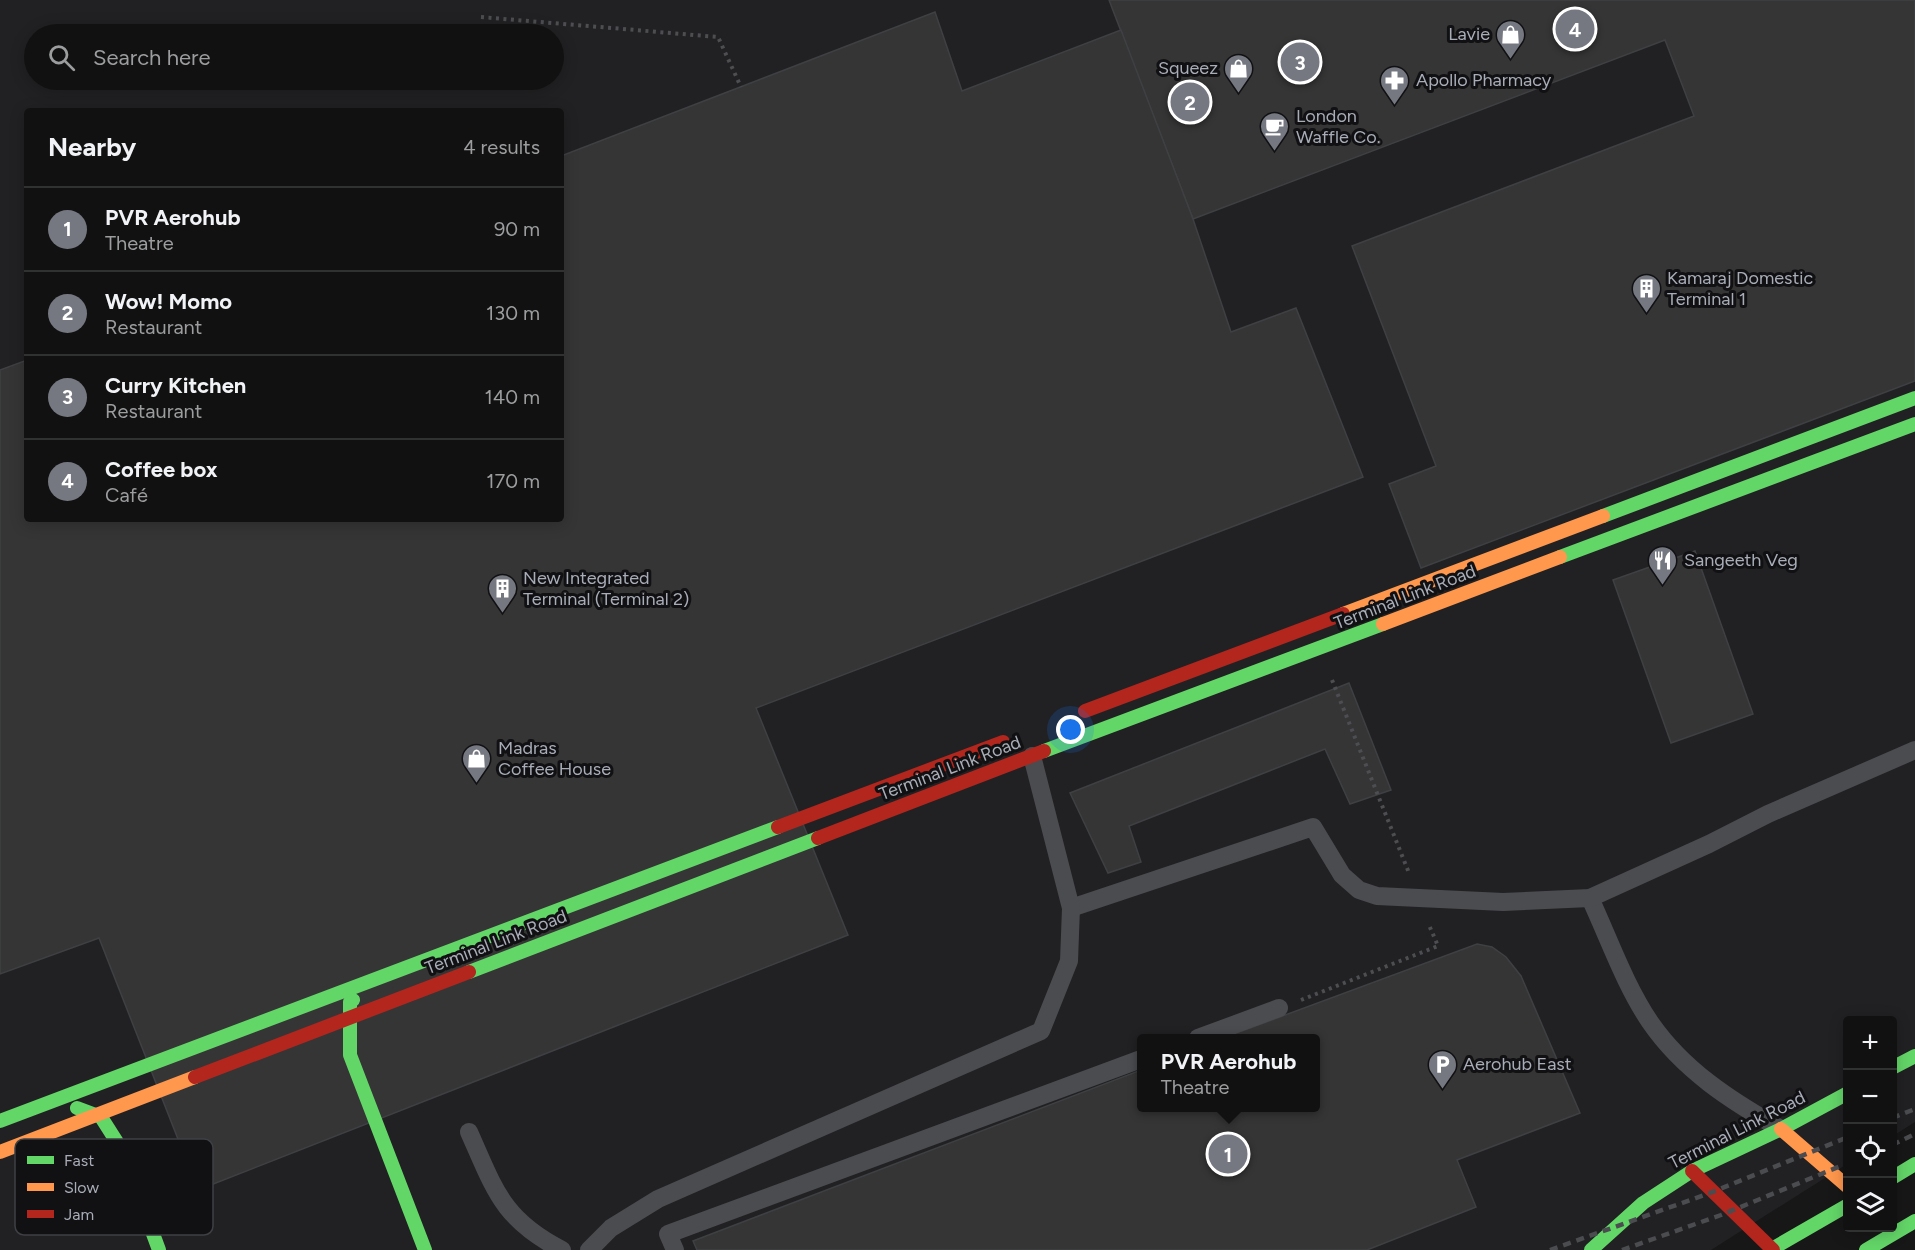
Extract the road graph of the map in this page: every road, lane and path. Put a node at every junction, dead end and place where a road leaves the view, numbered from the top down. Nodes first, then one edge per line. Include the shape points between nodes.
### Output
1 (481, 17) dead end
2 (564, 24) edge
3 (564, 24) edge
4 (741, 87) dead end
5 (1915, 398) edge
6 (1915, 424) edge
7 (1319, 648) junction
8 (1076, 715) dead end
9 (1020, 736) dead end
10 (1915, 750) edge
11 (1032, 756) junction
12 (1590, 898) junction
13 (1419, 900) junction
14 (1071, 908) junction
15 (382, 977) junction
16 (1279, 1008) joint
17 (1209, 1034) edge
18 (1915, 1056) edge
19 (1137, 1060) edge
20 (1897, 1066) edge
21 (1843, 1096) edge
22 (56, 1100) junction
23 (0, 1122) edge
24 (1781, 1129) junction
25 (469, 1132) dead end
26 (34, 1139) edge
27 (116, 1139) edge
28 (15, 1146) edge
29 (0, 1152) edge
30 (1915, 1164) edge
31 (1692, 1171) junction
32 (1897, 1175) edge
33 (1843, 1182) edge
34 (1843, 1207) edge
35 (1915, 1221) edge
36 (1897, 1229) edge
37 (154, 1235) edge
38 (1908, 1238) dead end
39 (159, 1250) edge
40 (425, 1250) edge
41 (562, 1250) edge
42 (589, 1250) edge
43 (675, 1250) edge
44 (1590, 1250) edge
45 (1771, 1250) edge
46 (1866, 1250) edge

1 - 2 path
3 - 4 path via 718,37
5 - 8 street, Terminal Link Road
6 - 7 street, Terminal Link Road
7 - 11 street, Terminal Link Road
7 - 13 path
9 - 15 street, Terminal Link Road
10 - 12 lane
11 - 14 lane
11 - 26 street, Terminal Link Road
12 - 13 lane
12 - 24 lane via 1638,1000 1662,1038 1689,1068 1730,1099
13 - 14 lane via 1359,890 1342,874 1313,827
13 - 16 path via 1438,946
14 - 42 lane via 1069,961 1041,1031 658,1199 611,1228
15 - 22 street, Terminal Link Road
15 - 40 street via 350,1002 350,1056
16 - 17 lane
18 - 20 street
19 - 43 lane via 668,1234
21 - 24 street, Terminal Link Road
22 - 23 street, Terminal Link Road
22 - 27 street via 101,1117
24 - 31 street, Terminal Link Road
24 - 33 street
25 - 41 lane via 500,1202 536,1237
28 - 29 street, Terminal Link Road
30 - 32 street
31 - 44 street, Terminal Link Road via 1643,1203
31 - 45 street
34 - 45 street
35 - 46 street
36 - 38 street
37 - 39 street

